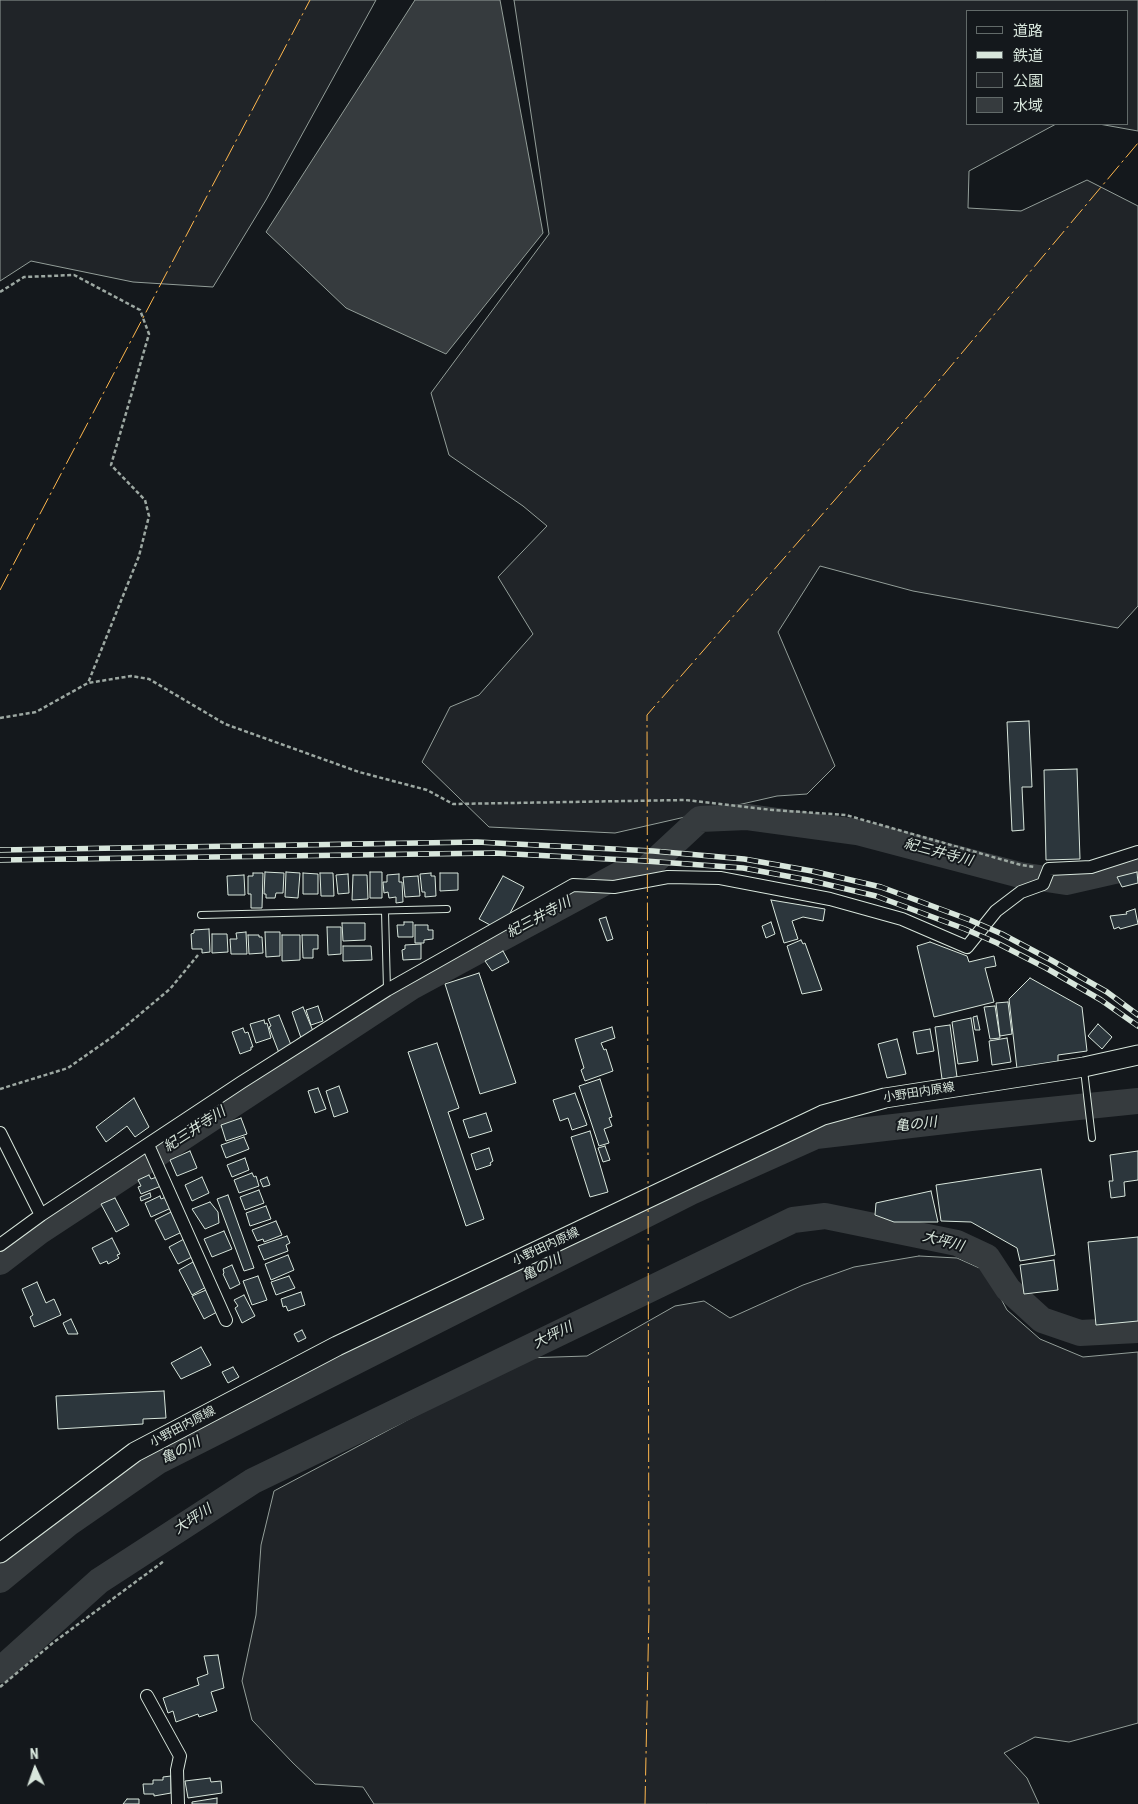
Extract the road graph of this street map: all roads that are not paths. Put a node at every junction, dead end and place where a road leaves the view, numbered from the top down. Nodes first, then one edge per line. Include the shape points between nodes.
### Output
1 (1138, 852) edge
2 (447, 909) dead end
3 (385, 911) junction
4 (201, 915) dead end
5 (388, 990) junction
6 (1138, 1055) edge
7 (1085, 1072) junction
8 (0, 1133) edge
9 (1092, 1138) dead end
10 (152, 1154) junction
11 (41, 1215) junction
12 (0, 1245) edge
13 (226, 1320) dead end
14 (0, 1552) edge
15 (147, 1696) dead end
16 (178, 1804) edge

1 - 5 street via 1091,867 1047,876 996,911 967,947 902,919 830,899 720,878 668,877 614,888 573,885
2 - 3 lane
3 - 4 lane
3 - 5 lane
5 - 10 street via 242,1082
6 - 7 main road, 小野田内原線
7 - 9 lane
7 - 14 main road, 小野田内原線 via 885,1098 823,1115 337,1346 136,1452
8 - 11 street
10 - 11 street
10 - 13 street
11 - 12 street
15 - 16 street via 180,1756

